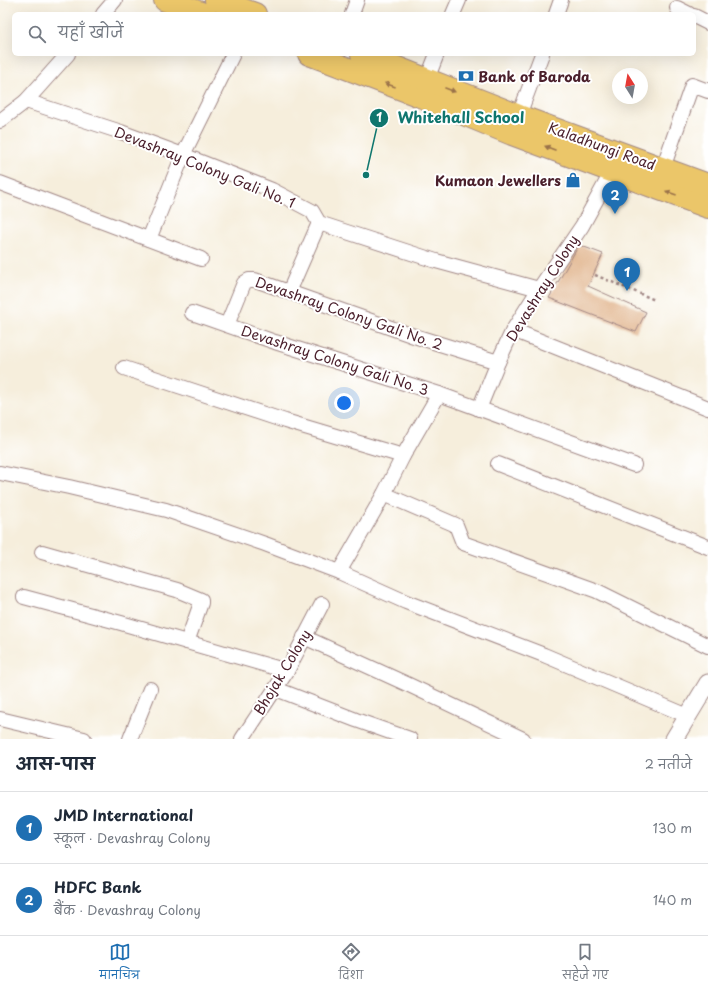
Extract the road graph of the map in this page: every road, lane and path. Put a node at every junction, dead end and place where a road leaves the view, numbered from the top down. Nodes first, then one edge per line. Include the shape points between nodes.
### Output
1 (115, 0) edge
2 (165, 0) edge
3 (216, 0) edge
4 (358, 0) edge
5 (459, 0) edge
6 (561, 0) edge
7 (254, 11) edge
8 (105, 12) edge
9 (198, 12) edge
10 (353, 12) edge
11 (455, 12) edge
12 (557, 12) edge
13 (696, 17) edge
14 (708, 23) edge
15 (66, 56) edge
16 (232, 56) edge
17 (319, 56) edge
18 (366, 56) edge
19 (436, 56) edge
20 (541, 56) edge
21 (335, 59) edge
22 (423, 88) junction
23 (708, 90) edge
24 (26, 101) junction
25 (0, 121) edge
26 (515, 125) junction
27 (183, 155) junction
28 (617, 162) junction
29 (663, 168) junction
30 (0, 183) edge
31 (708, 186) edge
32 (708, 207) edge
33 (319, 223) junction
34 (149, 239) junction
35 (201, 259) dead end
36 (595, 275) dead end
37 (539, 289) junction
38 (288, 292) junction
39 (655, 300) dead end
40 (192, 313) dead end
41 (227, 325) junction
42 (513, 330) junction
43 (498, 362) junction
44 (124, 368) dead end
45 (439, 394) junction
46 (708, 408) edge
47 (479, 409) junction
48 (403, 456) junction
49 (498, 464) dead end
50 (634, 465) dead end
51 (0, 473) edge
52 (384, 494) junction
53 (708, 547) edge
54 (42, 552) dead end
55 (339, 572) junction
56 (24, 597) dead end
57 (322, 604) dead end
58 (304, 637) junction
59 (187, 642) junction
60 (708, 646) edge
61 (286, 671) junction
62 (708, 683) edge
63 (150, 689) dead end
64 (276, 689) junction
65 (688, 716) junction
66 (0, 719) edge
67 (84, 739) edge
68 (130, 739) edge
69 (242, 739) edge
70 (410, 739) edge
71 (523, 739) edge
72 (674, 739) edge

1 - 8 street
2 - 9 main road
3 - 7 main road
4 - 10 street
5 - 11 street
6 - 12 street
13 - 14 street
15 - 24 street
16 - 27 street
17 - 21 main road, Kaladhungi Road
18 - 22 main road, Kaladhungi Road
19 - 22 street
20 - 26 street
22 -> 21 main road, Kaladhungi Road
22 - 26 main road, Kaladhungi Road
23 - 29 street via 692,85
24 - 25 street
24 - 27 street, Devashray Colony Gali No. 1
26 - 28 main road, Kaladhungi Road
27 - 33 street, Devashray Colony Gali No. 1 via 284,196 312,211
27 - 34 street
28 - 29 main road, Kaladhungi Road
32 -> 28 main road, Kaladhungi Road
28 - 37 street, Devashray Colony via 582,226
29 - 31 main road, Kaladhungi Road
30 - 34 street
33 - 37 street via 436,261
33 - 38 street
34 - 35 street
36 - 39 path
37 - 42 street, Devashray Colony
38 - 41 street, Devashray Colony Gali No. 2 via 249,280 244,283
38 - 43 street, Devashray Colony Gali No. 2
40 - 41 street, Devashray Colony Gali No. 3
41 - 45 street, Devashray Colony Gali No. 3
42 - 43 street, Devashray Colony
42 - 46 street
43 - 47 street, Devashray Colony
44 - 48 street via 285,421
45 - 47 street, Devashray Colony Gali No. 3
45 - 48 street
47 - 50 street
48 - 52 street
49 - 53 street
51 - 55 street via 166,510
52 - 55 street
52 - 60 street via 456,525 463,543 597,591
54 - 59 street via 177,590 201,600
55 - 65 street via 406,602 544,655
56 - 59 street
57 - 58 street, Bhojak Colony
58 - 61 street, Bhojak Colony
58 - 71 street
59 - 61 street
61 - 64 street, Bhojak Colony
62 - 65 street
63 - 68 street
64 - 69 street, Bhojak Colony
64 - 70 street
65 - 72 street
66 - 67 street

